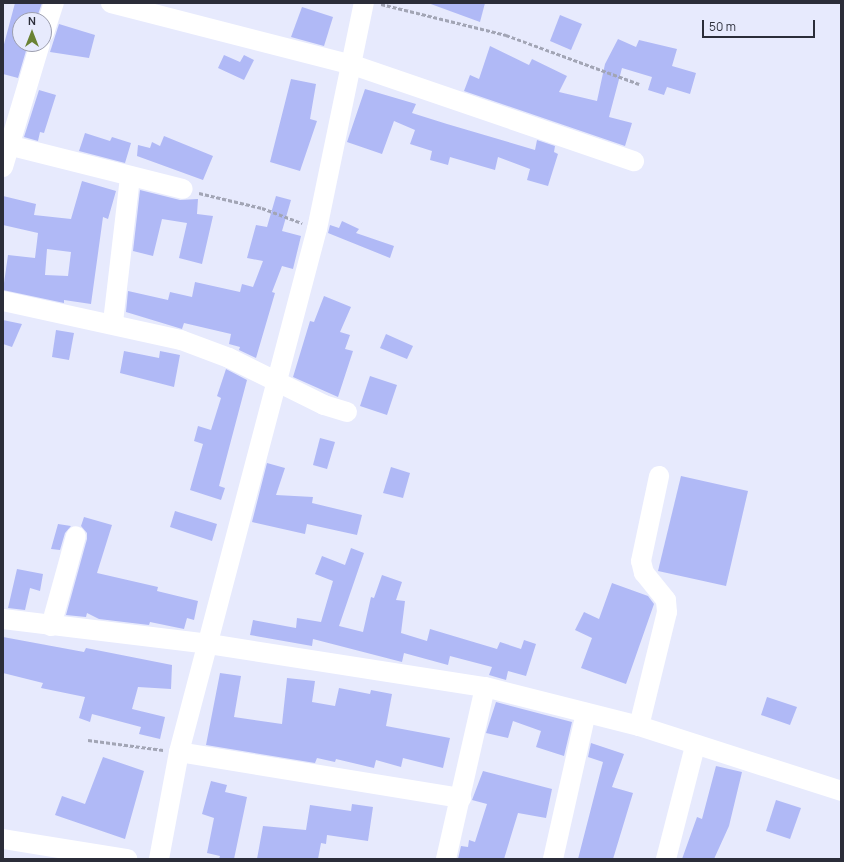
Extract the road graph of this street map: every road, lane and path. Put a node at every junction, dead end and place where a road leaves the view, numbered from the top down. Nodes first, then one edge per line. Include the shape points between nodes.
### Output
1 (111, 3) edge
2 (364, 3) edge
3 (378, 3) edge
4 (158, 9) edge
5 (37, 52) edge
6 (353, 65) junction
7 (639, 84) dead end
8 (8, 145) junction
9 (634, 161) dead end
10 (3, 167) edge
11 (130, 177) junction
12 (183, 189) joint
13 (317, 229) junction
14 (3, 300) edge
15 (114, 322) junction
16 (276, 379) junction
17 (347, 412) dead end
18 (659, 476) dead end
19 (76, 536) dead end
20 (3, 619) edge
21 (51, 626) junction
22 (208, 644) junction
23 (484, 687) junction
24 (586, 713) junction
25 (639, 726) junction
26 (88, 740) dead end
27 (696, 746) junction
28 (179, 752) junction
29 (841, 791) edge
30 (461, 798) junction
31 (3, 839) edge
32 (127, 859) edge
33 (158, 859) edge
34 (446, 859) edge
35 (553, 859) edge
36 (666, 859) edge

1 - 4 street
2 - 6 street
3 - 7 path via 506,35
4 - 6 street
5 - 8 street
6 - 9 street
6 - 13 street
8 - 10 street
8 - 11 street
11 - 12 street
11 - 15 street
12 - 13 path via 262,208
13 - 16 street
14 - 15 street
15 - 16 street via 181,340
16 - 17 street via 314,400
16 - 22 street
18 - 25 street via 641,561 644,573 666,600 666,612
19 - 21 street
20 - 21 street
21 - 22 street
22 - 23 street
22 - 28 street
23 - 24 street
23 - 30 street
24 - 25 street
24 - 35 street
25 - 27 street
26 - 28 path
27 - 29 street
27 - 36 street
28 - 30 street
28 - 33 street
30 - 34 street
31 - 32 street

